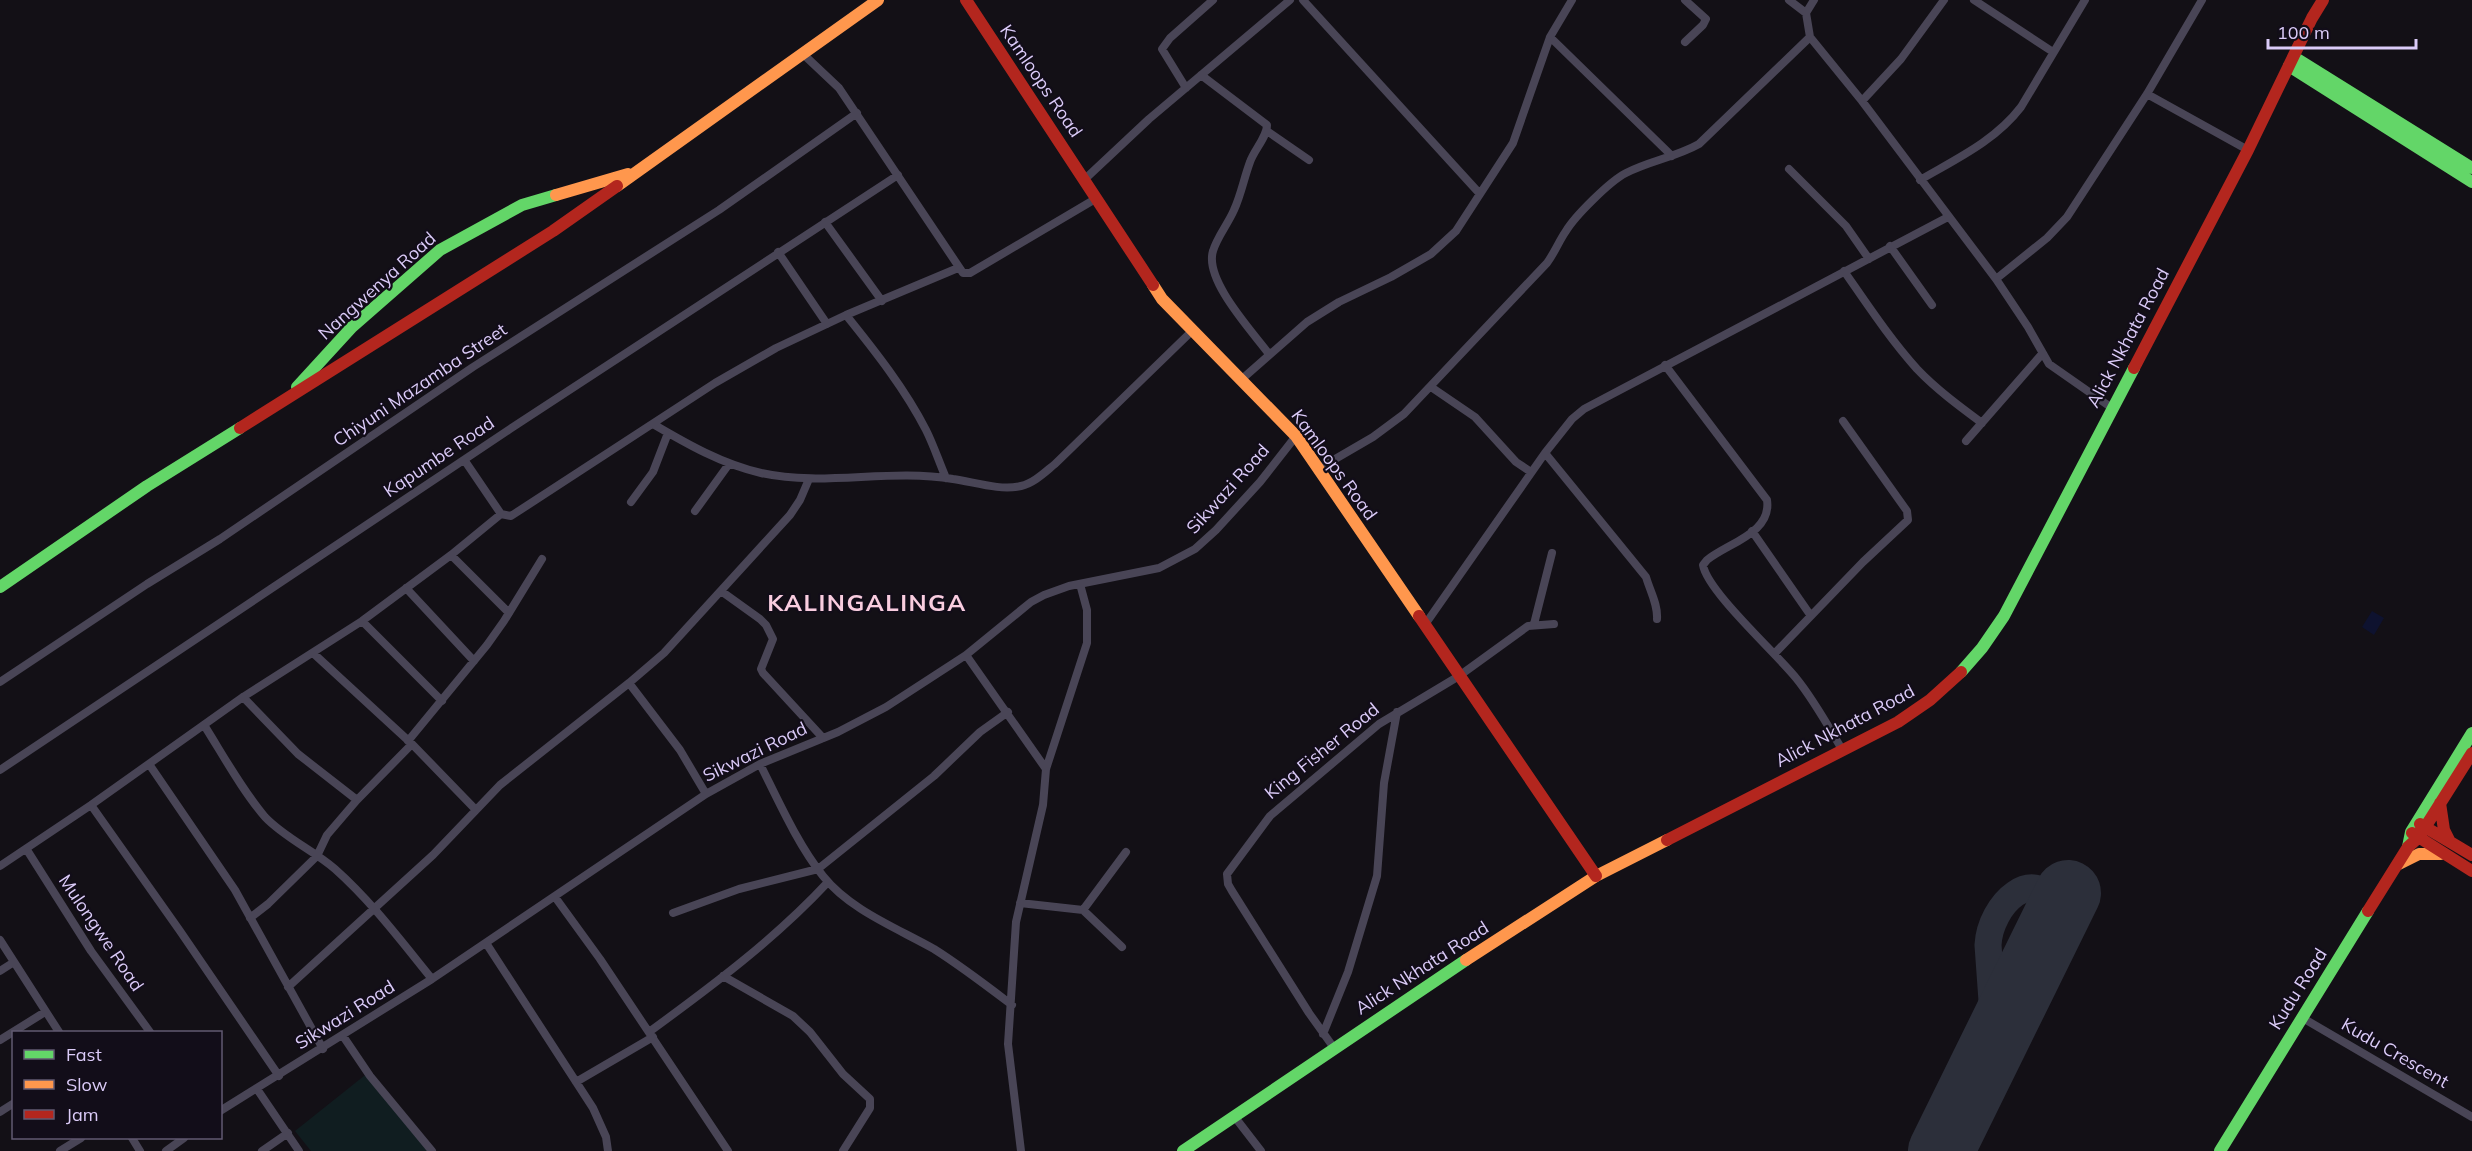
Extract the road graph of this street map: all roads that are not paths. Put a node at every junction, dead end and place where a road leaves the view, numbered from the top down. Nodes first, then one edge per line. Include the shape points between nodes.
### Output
1 (878, 0) edge
2 (959, 0) edge
3 (966, 0) edge
4 (1213, 0) edge
5 (1290, 0) edge
6 (1303, 0) edge
7 (1572, 0) edge
8 (1685, 0) edge
9 (1789, 0) edge
10 (1814, 0) edge
11 (1944, 0) edge
12 (1974, 0) edge
13 (2085, 0) edge
14 (2202, 0) edge
15 (2323, 0) edge
16 (1806, 13) junction
17 (977, 19) junction
18 (1550, 37) junction
19 (1810, 37) junction
20 (1685, 42) dead end
21 (2053, 52) junction
22 (803, 54) junction
23 (2291, 61) junction
24 (1201, 75) junction
25 (1186, 88) junction
26 (2146, 94) junction
27 (1862, 101) junction
28 (857, 113) junction
29 (1267, 131) junction
30 (2248, 150) junction
31 (1672, 156) junction
32 (1309, 160) dead end
33 (2472, 168) edge
34 (1789, 169) dead end
35 (640, 170) junction
36 (898, 175) junction
37 (1085, 179) junction
38 (1920, 180) junction
39 (2472, 182) edge
40 (1480, 194) junction
41 (1097, 198) junction
42 (1948, 217) junction
43 (825, 222) junction
44 (1890, 246) junction
45 (778, 252) junction
46 (1869, 259) junction
47 (958, 268) junction
48 (1844, 272) junction
49 (1996, 279) junction
50 (882, 301) junction
51 (1932, 305) dead end
52 (846, 315) junction
53 (827, 324) junction
54 (1193, 330) junction
55 (1269, 354) junction
56 (2042, 354) junction
57 (1665, 365) junction
58 (1242, 379) junction
59 (1431, 387) junction
60 (286, 399) junction
61 (2112, 408) junction
62 (1843, 421) dead end
63 (1982, 423) junction
64 (653, 424) junction
65 (668, 433) junction
66 (1296, 436) junction
67 (1966, 441) dead end
68 (1545, 453) junction
69 (465, 461) junction
70 (729, 464) junction
71 (1318, 469) junction
72 (1532, 472) junction
73 (946, 478) junction
74 (809, 479) junction
75 (631, 502) dead end
76 (695, 511) dead end
77 (501, 514) junction
78 (1752, 531) junction
79 (1552, 553) dead end
80 (452, 555) junction
81 (542, 559) dead end
82 (1080, 584) junction
83 (0, 587) edge
84 (406, 588) junction
85 (721, 591) junction
86 (509, 613) junction
87 (1811, 616) junction
88 (1657, 619) dead end
89 (362, 621) junction
90 (1534, 624) junction
91 (1554, 624) dead end
92 (1424, 626) junction
93 (313, 653) junction
94 (1775, 653) junction
95 (966, 655) junction
96 (474, 661) junction
97 (1459, 676) junction
98 (0, 682) edge
99 (629, 683) junction
100 (243, 697) junction
101 (442, 702) junction
102 (1008, 712) junction
103 (1397, 712) junction
104 (204, 725) junction
105 (2472, 733) edge
106 (823, 738) junction
107 (410, 742) junction
108 (1843, 751) junction
109 (2472, 753) edge
110 (149, 764) junction
111 (760, 764) junction
112 (1046, 769) junction
113 (0, 770) edge
114 (706, 794) junction
115 (357, 800) junction
116 (2440, 803) junction
117 (91, 805) junction
118 (475, 809) junction
119 (2418, 829) junction
120 (2450, 842) junction
121 (27, 850) junction
122 (1126, 852) dead end
123 (2445, 854) junction
124 (2472, 855) edge
125 (317, 856) junction
126 (0, 866) edge
127 (818, 868) junction
128 (2394, 869) junction
129 (2472, 871) edge
130 (1596, 876) junction
131 (828, 882) junction
132 (555, 897) junction
133 (1020, 903) junction
134 (375, 908) junction
135 (1083, 910) junction
136 (673, 913) dead end
137 (250, 918) junction
138 (0, 940) edge
139 (486, 943) junction
140 (1122, 947) dead end
141 (14, 962) junction
142 (0, 971) edge
143 (723, 976) junction
144 (432, 979) junction
145 (288, 987) junction
146 (1012, 1005) junction
147 (45, 1012) junction
148 (2301, 1017) junction
149 (14, 1031) edge
150 (58, 1031) edge
151 (149, 1031) edge
152 (651, 1034) junction
153 (1323, 1034) junction
154 (343, 1036) junction
155 (1334, 1048) junction
156 (323, 1049) junction
157 (279, 1076) junction
158 (576, 1082) junction
159 (257, 1089) junction
160 (222, 1110) edge
161 (1234, 1116) junction
162 (2472, 1117) edge
163 (288, 1133) junction
164 (78, 1139) edge
165 (182, 1139) edge
166 (168, 1150) edge
167 (60, 1151) edge
168 (262, 1151) edge
169 (299, 1151) edge
170 (432, 1151) edge
171 (608, 1151) edge
172 (728, 1151) edge
173 (843, 1151) edge
174 (1021, 1151) edge
175 (1183, 1151) edge
176 (1260, 1151) edge
177 (2220, 1151) edge

1 - 22 main road, Nangwenya Road
2 - 17 main road
3 - 17 main road, Kamloops Road
4 - 25 street via 1162,49
5 - 24 street
6 - 40 street
7 - 18 street
8 - 20 street via 1706,19
9 - 16 street
10 - 16 street
11 - 27 street via 1901,58
12 - 21 street
13 - 21 street
14 - 26 street
15 - 23 main road, Alick Nkhata Road
16 - 19 street
17 - 37 main road, Kamloops Road
18 - 31 street
18 - 40 street via 1513,143
19 - 27 street
19 - 31 street via 1712,133 1687,151
21 - 38 street via 2010,122
22 - 28 street via 839,88
22 - 35 main road, Nangwenya Road
23 - 30 main road, Alick Nkhata Road
23 - 33 main road
23 - 39 main road
24 - 25 street
24 - 29 street via 1263,121
25 - 37 street
26 - 30 street
26 - 49 street via 2067,217
27 - 38 street
28 - 36 street
28 - 98 street, Chiyuni Mazamba Street via 718,210
29 - 32 street
29 - 55 street via 1255,150 1212,263 1216,280
30 - 61 main road, Alick Nkhata Road
31 - 59 street via 1627,172 1609,185 1565,231 1547,263
34 - 46 street via 1846,226
35 - 60 main road, Nangwenya Road via 523,250
35 - 60 main road, Nangwenya Road via 522,205 440,250 352,327
36 - 43 street, Kapumbe Road
36 - 47 street
37 - 41 main road, Kamloops Road
38 - 42 street
40 - 55 street via 1440,248 1323,311
41 - 47 street via 970,273
41 - 54 main road, Kamloops Road via 1162,299
42 - 44 street
42 - 49 street
43 - 45 street, Kapumbe Road
43 - 50 street
44 - 46 street
44 - 51 street
45 - 53 street
45 - 69 street, Kapumbe Road
46 - 48 street
47 - 50 street
48 - 57 street
48 - 63 street via 1918,370
49 - 56 street
50 - 52 street
52 - 53 street
52 - 73 street via 879,357 926,430
53 - 64 street via 746,365
54 - 58 main road, Kamloops Road
54 - 73 street via 1037,478 1021,486 1001,487
55 - 58 street
56 - 61 street via 2061,374
56 - 63 street
57 - 68 street via 1584,409
57 - 78 street via 1767,500 1765,520
58 - 66 main road, Kamloops Road
59 - 71 street via 1394,423
59 - 72 street via 1475,417 1516,462
60 - 83 main road, Nangwenya Road via 147,486
61 - 108 main road, Alick Nkhata Road via 2004,616 1980,652 1931,700
62 - 87 street via 1907,512 1908,520
63 - 67 street
64 - 65 street
64 - 77 street via 521,511 511,516
65 - 70 street
65 - 75 street via 653,472
66 - 71 main road, Kamloops Road
66 - 82 street, Sikwazi Road via 1260,482 1195,549 1159,568
68 - 72 street
68 - 88 street via 1646,577 1658,607
69 - 77 street
69 - 113 street, Kapumbe Road
70 - 74 street
70 - 76 street
71 - 92 main road, Kamloops Road
72 - 92 street
73 - 74 street via 915,474
74 - 85 street via 790,515
77 - 80 street
78 - 87 street
78 - 94 street via 1703,565 1722,597
79 - 90 street
80 - 84 street
80 - 86 street
81 - 86 street
82 - 95 street, Sikwazi Road via 1031,602
82 - 112 street via 1087,610 1087,643
84 - 89 street
84 - 96 street
85 - 99 street
85 - 106 street via 766,625 773,639 762,665 763,673
86 - 96 street
87 - 94 street
89 - 93 street
89 - 101 street
90 - 91 street
90 - 97 street, King Fisher Road
92 - 97 main road, Kamloops Road
93 - 100 street
93 - 107 street
94 - 108 street via 1812,699
95 - 102 street
95 - 106 street, Sikwazi Road via 886,707
96 - 101 street
97 - 103 street, King Fisher Road
97 - 130 main road, Kamloops Road
99 - 114 street via 680,750
99 - 118 street via 500,784
100 - 104 street
100 - 115 street via 298,754
101 - 107 street
102 - 112 street
102 - 127 street
103 - 153 street via 1384,783 1377,876 1348,972
103 - 153 street, King Fisher Road via 1270,816 1227,874 1232,891
104 - 110 street
104 - 125 street via 267,818
105 - 119 main road, Kudu Road
106 - 111 street, Sikwazi Road
107 - 115 street
107 - 118 street
108 - 130 main road, Alick Nkhata Road
109 - 116 main road, Kudu Road
110 - 117 street
110 - 137 street
111 - 114 street, Sikwazi Road
111 - 127 street
112 - 133 street via 1043,805
114 - 132 street, Sikwazi Road
115 - 125 street via 327,835
116 - 119 main road, Kudu Road
116 - 120 main road via 2442,823
117 - 121 street
117 - 157 street
118 - 134 street via 433,855
119 - 120 main road
119 - 123 main road
119 - 128 main road, Kudu Road
120 - 124 main road
121 - 126 street
121 - 151 street, Mulongwe Road via 91,951
122 - 135 street
123 - 128 main road via 2417,853
123 - 129 main road
125 - 134 street
125 - 137 street
127 - 131 street
127 - 136 street via 739,889
128 - 148 main road, Kudu Road
130 - 155 main road, Alick Nkhata Road
131 - 143 street via 794,917
131 - 146 street
132 - 139 street, Sikwazi Road
132 - 152 street
133 - 135 street
133 - 146 street
134 - 144 street
134 - 145 street
135 - 140 street
137 - 145 street
138 - 141 street
139 - 144 street, Sikwazi Road
139 - 158 street
141 - 142 street
141 - 147 street
143 - 152 street
143 - 173 street via 803,1023 843,1074 870,1099 870,1108
144 - 154 street, Sikwazi Road
145 - 156 street
146 - 174 street via 1008,1044
147 - 149 street
147 - 150 street
148 - 162 street, Kudu Crescent
148 - 177 main road, Kudu Road
152 - 158 street
152 - 172 street
153 - 155 street
154 - 156 street, Sikwazi Road
154 - 170 street
155 - 161 main road, Alick Nkhata Road
156 - 157 street, Sikwazi Road
157 - 159 street, Sikwazi Road
158 - 171 street via 602,1126
159 - 160 street, Sikwazi Road
159 - 163 street
161 - 175 main road, Alick Nkhata Road
161 - 176 street
163 - 168 street
163 - 169 street
164 - 167 street
165 - 166 street

